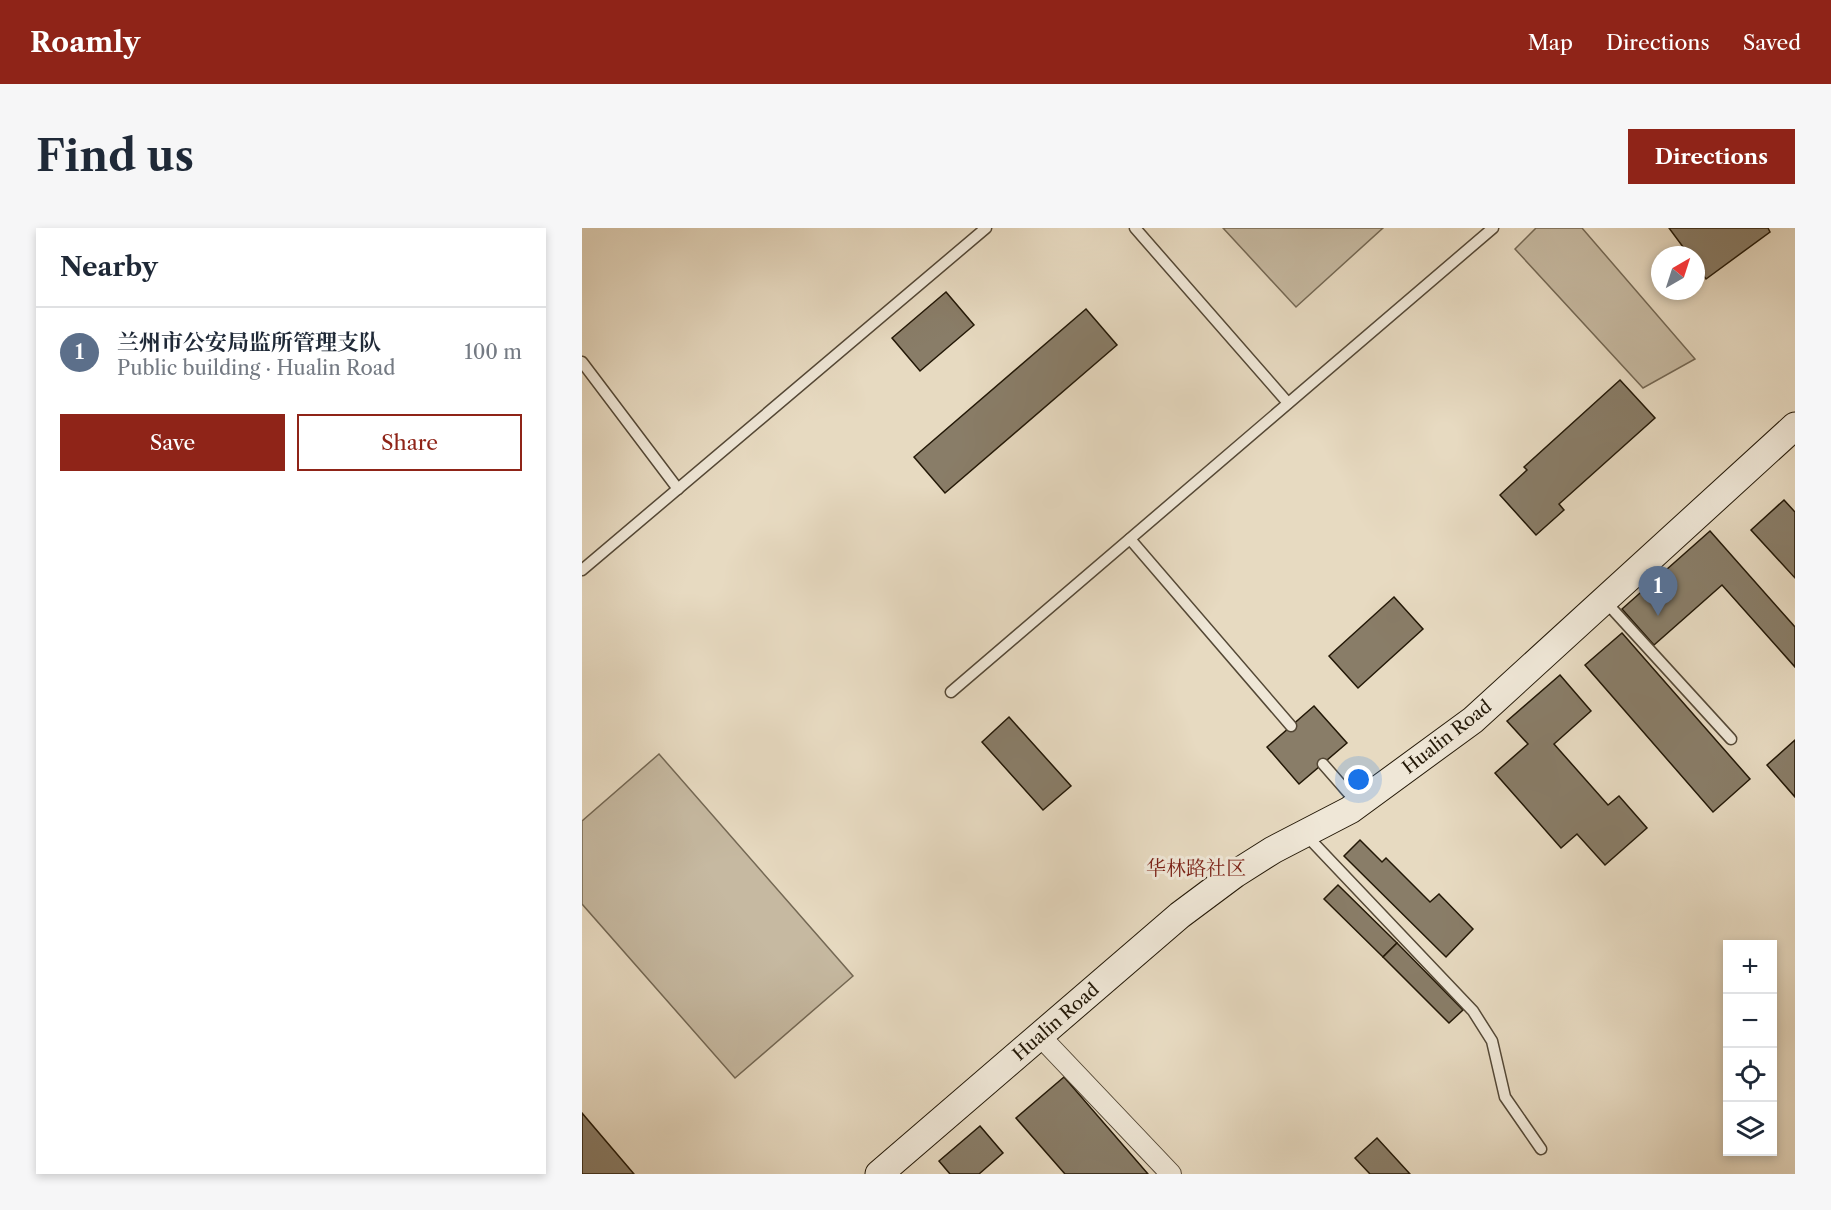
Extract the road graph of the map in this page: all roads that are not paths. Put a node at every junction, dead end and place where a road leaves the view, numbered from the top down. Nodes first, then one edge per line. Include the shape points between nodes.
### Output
1 (986, 228) edge
2 (1135, 228) edge
3 (1493, 228) edge
4 (582, 362) edge
5 (1288, 403) junction
6 (1795, 426) edge
7 (678, 489) junction
8 (1130, 539) junction
9 (582, 570) edge
10 (1604, 600) junction
11 (951, 692) dead end
12 (1291, 726) dead end
13 (1731, 739) dead end
14 (1323, 764) dead end
15 (1358, 804) junction
16 (1304, 834) junction
17 (1040, 1036) junction
18 (1541, 1149) dead end
19 (879, 1174) edge
20 (1171, 1174) edge

1 - 7 lane
2 - 5 lane
3 - 5 lane
4 - 7 lane
5 - 8 lane
6 - 10 street, Hualin Road
7 - 9 lane
8 - 11 lane
8 - 12 lane
10 - 13 lane
10 - 15 street, Hualin Road via 1473,720
14 - 15 lane
15 - 16 street, Hualin Road
16 - 17 street, Hualin Road via 1234,874 1180,915
16 - 18 lane via 1473,1011 1492,1041 1505,1097
17 - 19 street, Hualin Road
17 - 20 street

